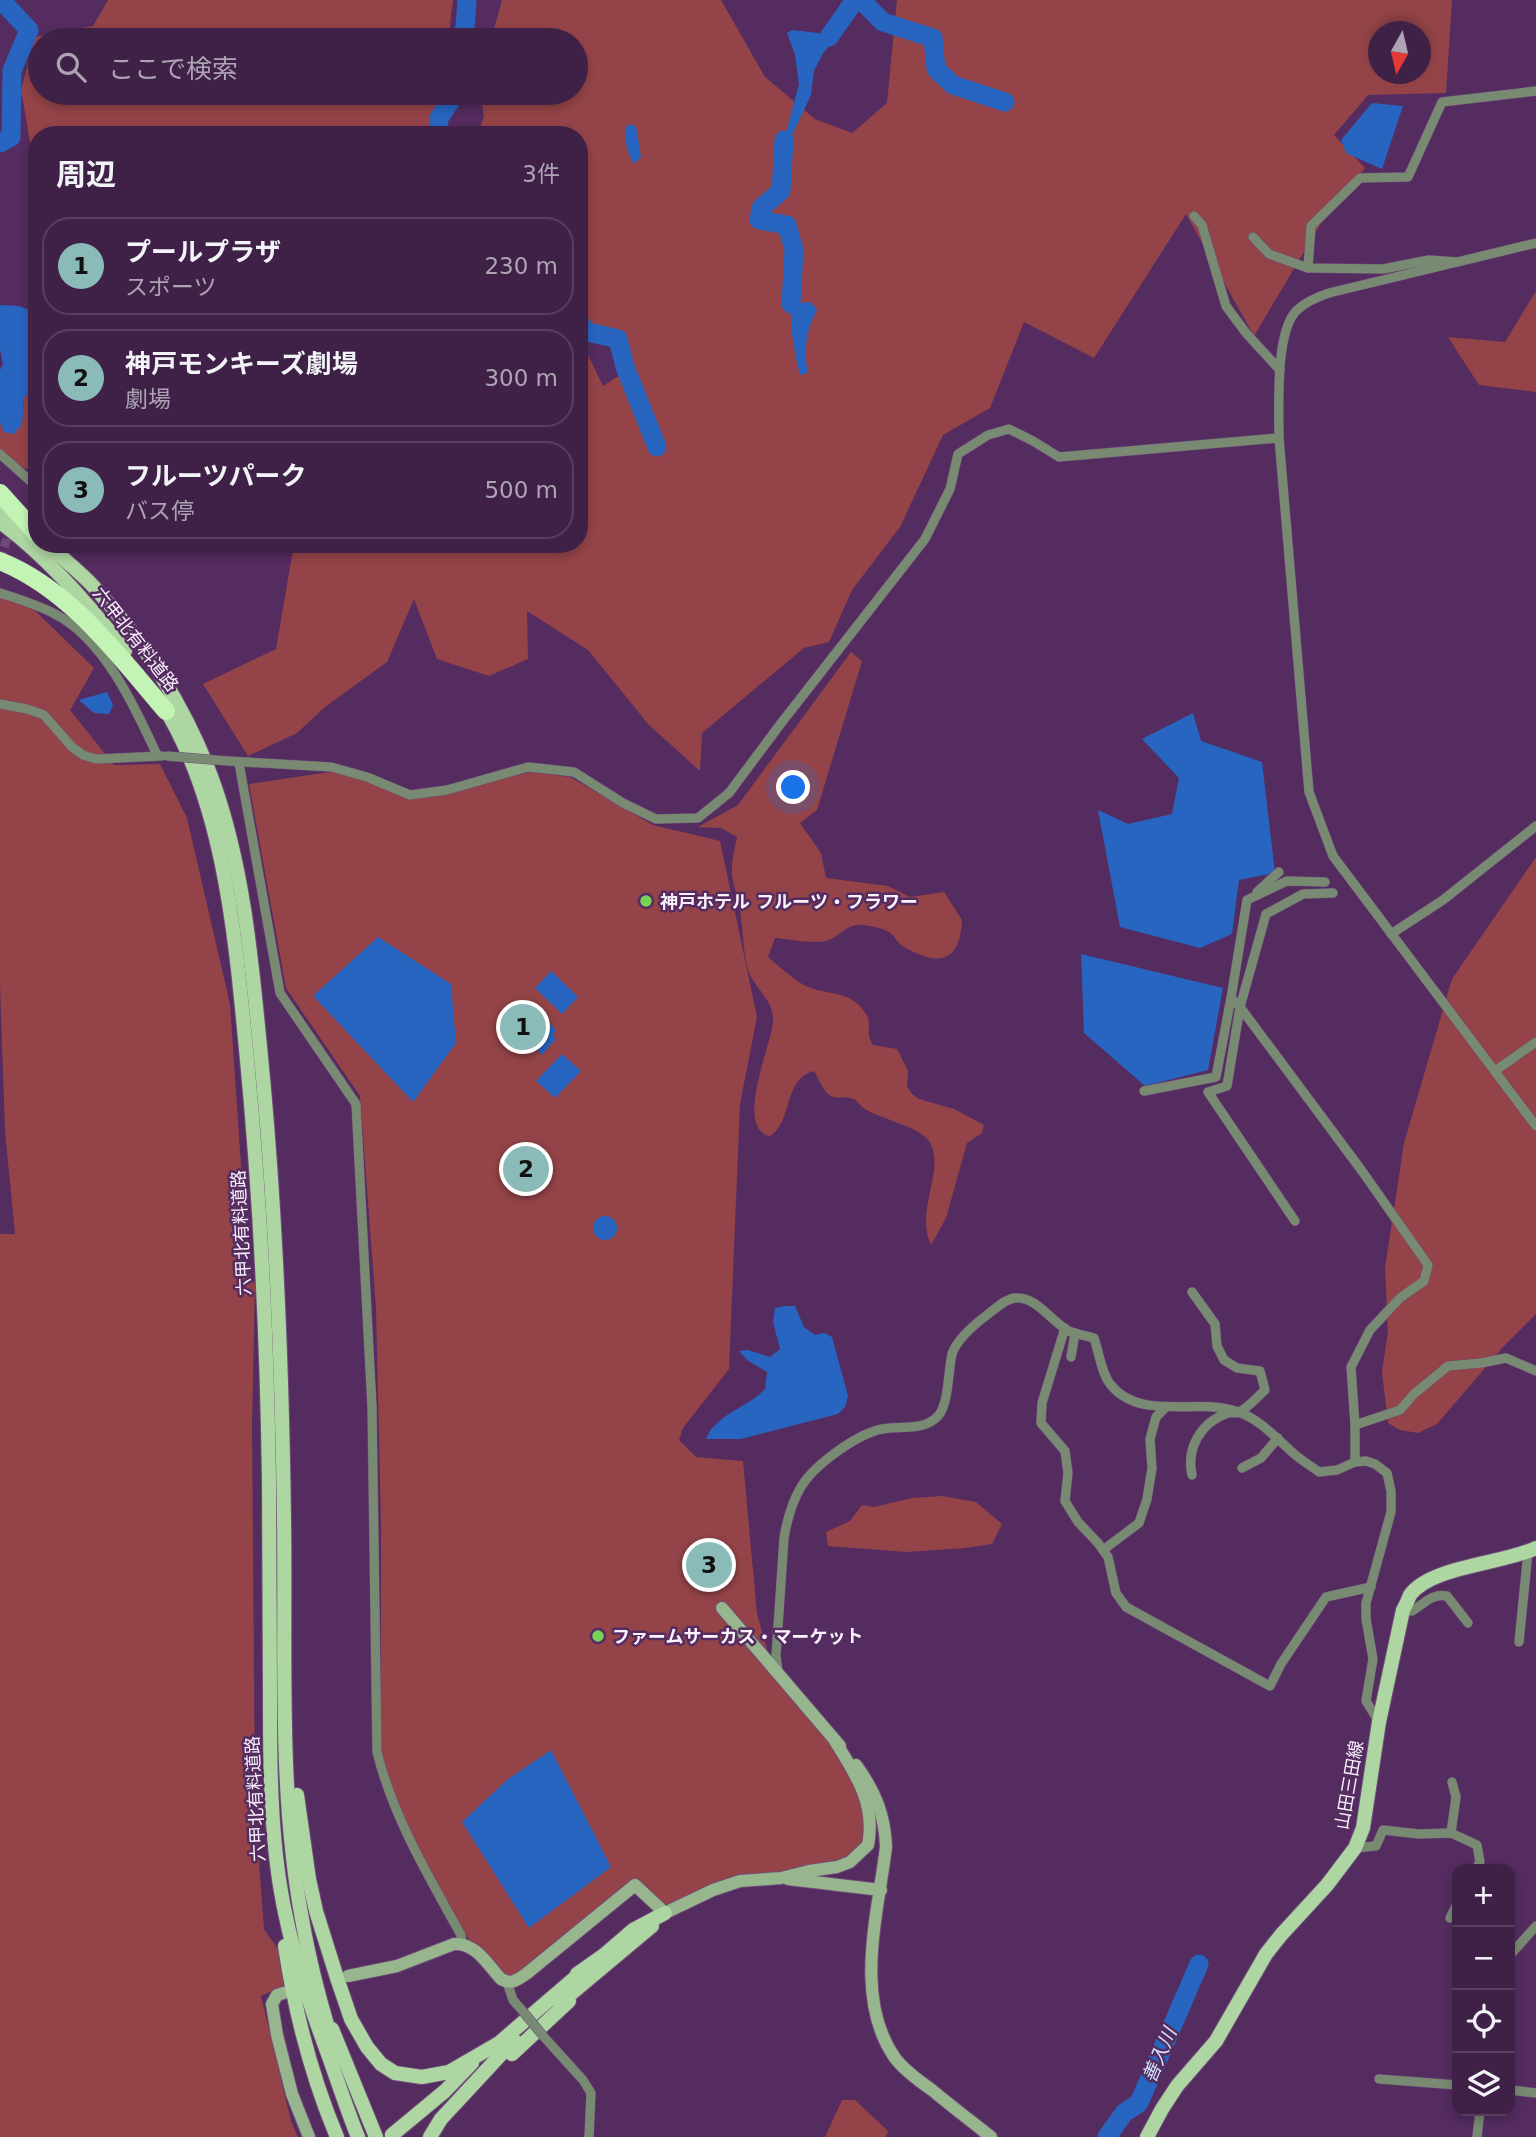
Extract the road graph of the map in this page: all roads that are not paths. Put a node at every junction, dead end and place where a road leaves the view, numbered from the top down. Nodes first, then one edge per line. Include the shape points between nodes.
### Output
1 (1536, 91) edge
2 (1195, 216) dead end
3 (1254, 237) dead end
4 (1536, 243) edge
5 (1458, 262) junction
6 (1308, 268) junction
7 (1280, 370) junction
8 (1279, 438) junction
9 (0, 454) edge
10 (28, 479) edge
11 (0, 493) edge
12 (0, 509) edge
13 (0, 522) edge
14 (28, 525) edge
15 (28, 529) edge
16 (28, 543) edge
17 (37, 553) edge
18 (57, 553) edge
19 (0, 561) edge
20 (0, 593) edge
21 (0, 704) edge
22 (166, 711) junction
23 (157, 755) junction
24 (239, 763) junction
25 (1536, 826) edge
26 (1279, 872) dead end
27 (1325, 882) dead end
28 (1333, 893) dead end
29 (1247, 900) junction
30 (1391, 934) junction
31 (1231, 998) junction
32 (1240, 1007) junction
33 (1536, 1042) edge
34 (1495, 1071) junction
35 (1144, 1091) dead end
36 (1536, 1126) edge
37 (1295, 1221) dead end
38 (1192, 1292) dead end
39 (1065, 1328) junction
40 (1075, 1333) junction
41 (1071, 1357) dead end
42 (1536, 1371) edge
43 (1165, 1408) junction
44 (1238, 1412) junction
45 (1355, 1425) junction
46 (1278, 1438) junction
47 (1355, 1462) junction
48 (1242, 1468) dead end
49 (1192, 1475) dead end
50 (1103, 1550) junction
51 (1532, 1550) edge
52 (1371, 1587) junction
53 (722, 1608) dead end
54 (1404, 1610) junction
55 (1468, 1623) dead end
56 (1519, 1642) dead end
57 (779, 1675) junction
58 (285, 1690) junction
59 (1379, 1722) junction
60 (835, 1741) junction
61 (1452, 1782) dead end
62 (1451, 1833) junction
63 (1355, 1848) junction
64 (1479, 1864) edge
65 (781, 1878) junction
66 (881, 1889) junction
67 (284, 1908) junction
68 (665, 1913) junction
69 (1452, 1914) edge
70 (1450, 1918) dead end
71 (1536, 1926) edge
72 (461, 1943) junction
73 (1515, 1949) edge
74 (588, 1973) junction
75 (348, 1976) dead end
76 (507, 1982) junction
77 (290, 1991) dead end
78 (317, 2009) junction
79 (480, 2054) junction
80 (485, 2071) junction
81 (1379, 2079) dead end
82 (1452, 2085) edge
83 (1515, 2091) edge
84 (1536, 2094) edge
85 (1479, 2116) edge
86 (391, 2136) edge
87 (309, 2137) edge
88 (337, 2137) edge
89 (350, 2137) edge
90 (358, 2137) edge
91 (367, 2137) edge
92 (430, 2137) edge
93 (589, 2137) edge
94 (991, 2137) edge
95 (1147, 2137) edge
96 (1477, 2137) edge

1 - 6 street via 1442,102 1408,177 1360,178 1311,226
2 - 7 street via 1202,225 1226,306
3 - 6 street via 1269,254
4 - 5 street
5 - 6 street via 1429,260 1383,269
5 - 7 street via 1310,300 1286,327
7 - 8 street
8 - 24 street via 1059,457 1009,429 988,435 958,454 950,489 925,539 729,793 698,818 656,819 575,772 528,767 447,790 410,795 331,767
8 - 30 street via 1309,792 1333,856
9 - 10 street
11 - 14 highway
12 - 15 main road
13 - 16 main road, 六甲北有料道路
17 - 22 main road, 六甲北有料道路 via 114,637
18 - 58 main road, 六甲北有料道路 via 91,583 157,667 212,778 239,882 274,1215 282,1381
19 - 22 highway via 58,595 102,636
20 - 23 street via 55,614 85,634 117,678
21 - 23 street via 44,715 83,755 96,759
22 - 67 main road, 六甲北有料道路 via 199,780 215,834 237,957 245,1038 262,1230 271,1798
23 - 24 street, bridge
24 - 72 street via 280,993 356,1104 372,1407 377,1752 384,1783
25 - 30 street via 1443,900
26 - 29 street
27 - 29 street via 1287,881
28 - 32 street via 1303,894 1266,914
29 - 31 street
30 - 34 street
31 - 32 street
31 - 35 street via 1216,1077
32 - 37 street via 1227,1086 1208,1092
32 - 45 street via 1428,1265 1424,1281 1400,1298 1370,1330 1351,1367
33 - 34 street
34 - 36 street
38 - 44 street via 1215,1324 1224,1360 1237,1368 1260,1371 1265,1390
39 - 40 street
39 - 50 street via 1042,1403 1041,1423 1065,1451 1065,1501
39 - 57 street via 1025,1300 1013,1298 999,1306 953,1351 943,1409 937,1417 925,1425 882,1429 862,1437 827,1461 801,1487 784,1538 776,1656
40 - 41 street
40 - 43 street via 1094,1338 1110,1384 1125,1397
42 - 45 street via 1506,1358 1448,1366 1400,1410
43 - 44 street via 1198,1405
43 - 50 street via 1156,1418 1150,1439 1152,1468 1139,1523
44 - 46 street
44 - 49 street via 1227,1413 1204,1428 1194,1442 1189,1464
45 - 47 street
46 - 47 street via 1320,1472
46 - 48 street via 1261,1458
47 - 52 street via 1374,1464 1387,1474 1391,1492 1391,1512
50 - 52 street via 1116,1593 1126,1607 1270,1686 1326,1597
51 - 54 main road, 山田三田線 via 1430,1580 1410,1595
51 - 56 street
52 - 59 street via 1366,1619 1373,1659 1366,1701
53 - 57 street
54 - 55 street via 1412,1611 1440,1594 1447,1596
54 - 59 main road, 山田三田線
57 - 60 street
58 - 78 main road, 六甲北有料道路 via 294,1866
58 - 79 main road via 309,1879 351,2019 367,2047 395,2073 422,2077 449,2072
59 - 63 main road, 山田三田線 via 1363,1828
60 - 65 street via 869,1804 868,1845 837,1867
60 - 66 street via 869,1782 882,1813 886,1847
61 - 62 street via 1456,1797
62 - 63 street via 1383,1830 1377,1846
62 - 64 street via 1477,1846
63 - 95 main road, 山田三田線 via 1266,1954 1216,2041 1177,2086
65 - 66 street
65 - 68 street via 740,1881
66 - 94 street via 871,1963 874,2009 883,2034 912,2075
67 - 78 main road, 六甲北有料道路
67 - 88 main road via 295,2008
68 - 74 main road via 640,1938
68 - 76 street via 635,1885 526,1974
69 - 70 street
71 - 73 street
72 - 75 street via 397,1966
72 - 76 street via 471,1946
74 - 79 main road via 543,1995
74 - 80 main road via 555,2015 511,2055
76 - 93 street, bridge via 513,2000 591,2093
77 - 87 street via 277,1996 272,2004 292,2094
78 - 86 main road, 六甲北有料道路
78 - 89 main road, 六甲北有料道路 via 326,2076
78 - 90 main road, 六甲北有料道路
78 - 91 main road, 六甲北有料道路
79 - 86 main road
80 - 86 main road
80 - 92 main road
81 - 82 street
83 - 84 street
85 - 96 street

